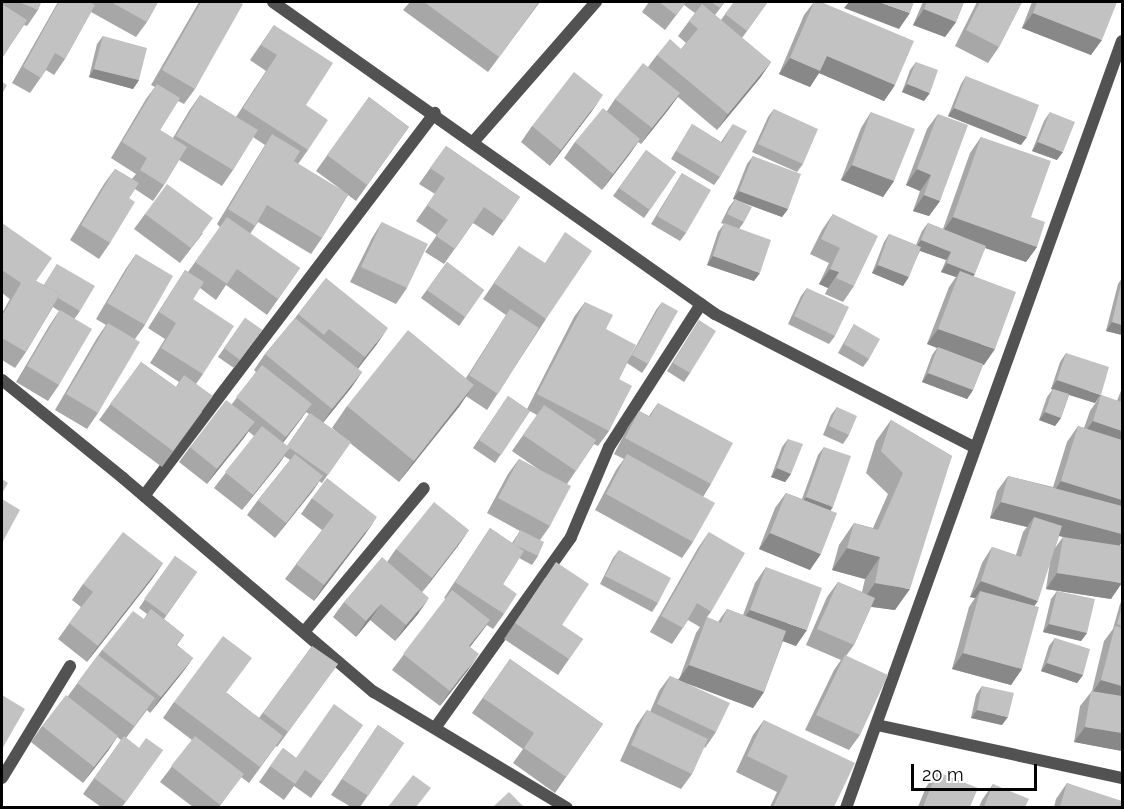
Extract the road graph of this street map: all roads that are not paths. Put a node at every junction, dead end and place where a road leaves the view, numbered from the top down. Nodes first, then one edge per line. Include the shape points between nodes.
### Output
1 (273, 2) edge
2 (596, 2) edge
3 (1122, 41) edge
4 (435, 113) junction
5 (475, 140) junction
6 (701, 304) junction
7 (2, 380) edge
8 (974, 447) junction
9 (424, 488) dead end
10 (144, 496) junction
11 (304, 632) junction
12 (70, 666) dead end
13 (877, 725) junction
14 (435, 728) junction
15 (2, 778) edge
16 (1122, 778) edge
17 (567, 807) edge
18 (846, 807) edge

1 - 4 street
2 - 5 street
3 - 8 street
4 - 5 street
4 - 10 street
5 - 6 street
6 - 8 street
6 - 14 street via 609,447 571,537
7 - 10 street
8 - 13 street
9 - 11 street
10 - 11 street
11 - 14 street via 374,692
12 - 15 street
13 - 16 street
13 - 18 street
14 - 17 street

